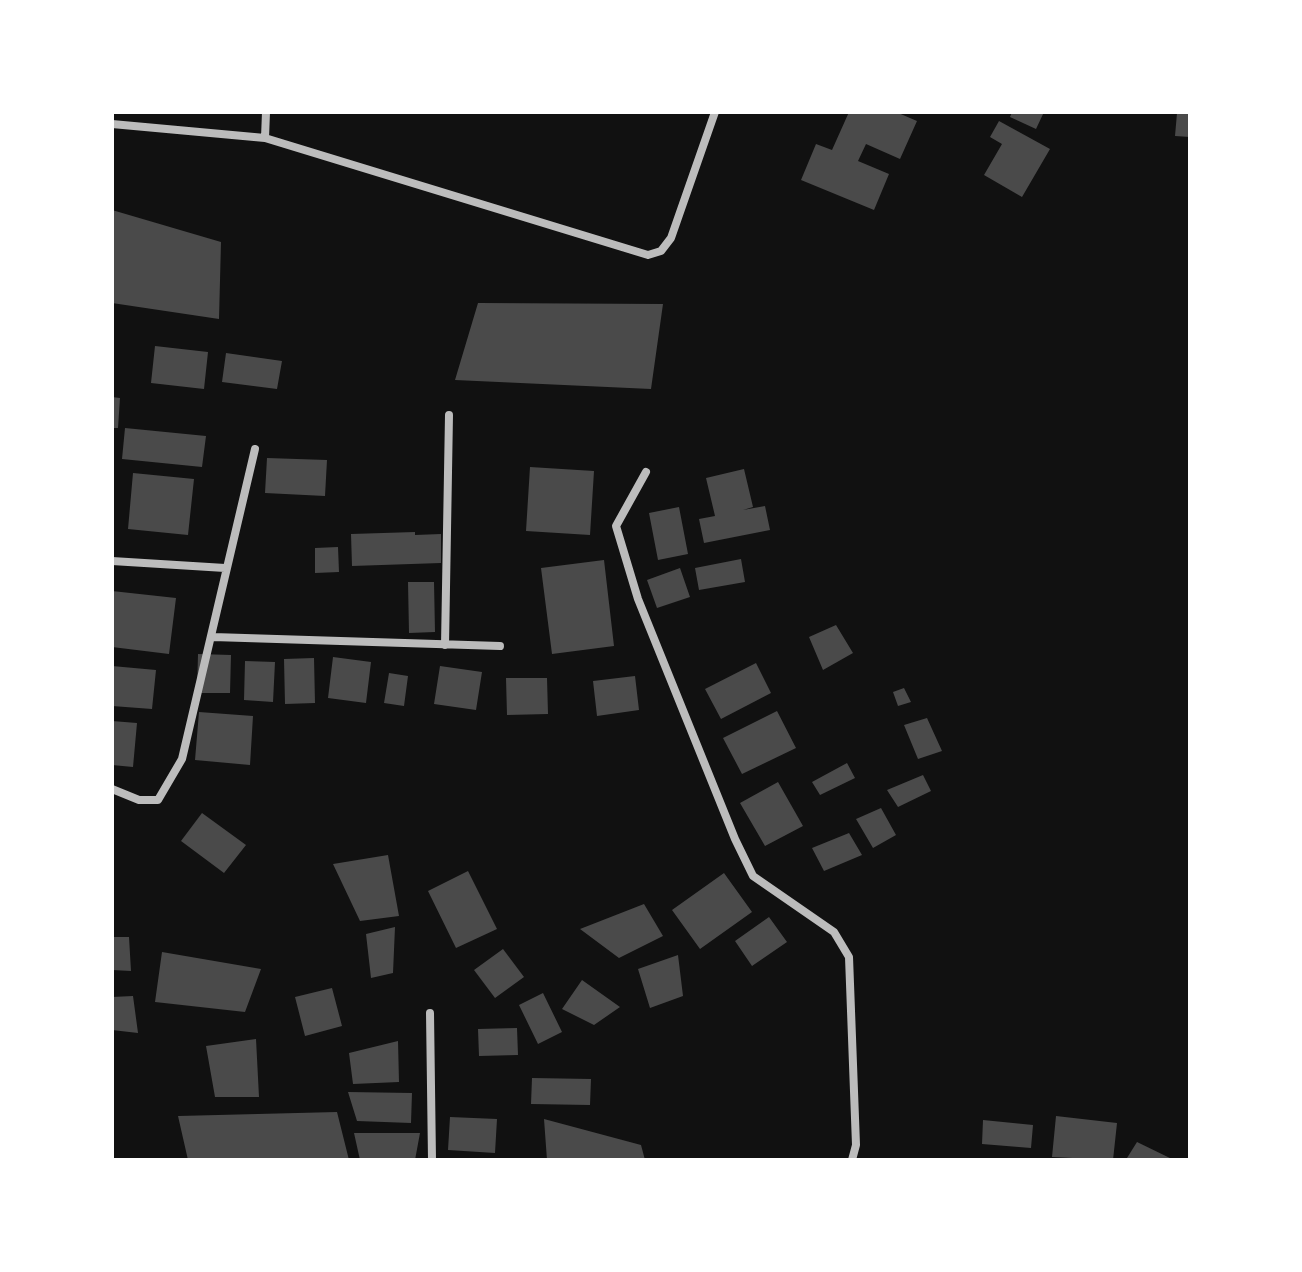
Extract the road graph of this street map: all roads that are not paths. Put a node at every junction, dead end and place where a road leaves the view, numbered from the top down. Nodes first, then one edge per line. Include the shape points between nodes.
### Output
1 (266, 112) edge
2 (715, 112) edge
3 (112, 124) edge
4 (265, 138) junction
5 (449, 415) dead end
6 (255, 449) dead end
7 (646, 472) dead end
8 (112, 561) edge
9 (225, 568) junction
10 (213, 637) junction
11 (445, 645) junction
12 (500, 646) dead end
13 (112, 789) edge
14 (430, 1013) dead end
15 (432, 1160) edge
16 (852, 1160) edge

1 - 4 street
2 - 4 street via 671,238 661,251 648,255
3 - 4 street
5 - 11 street
6 - 9 street
7 - 16 street via 616,526 638,599 735,839 753,876 834,932 849,957 856,1145
8 - 9 street
9 - 10 street
10 - 11 street
10 - 13 street via 182,759 158,800 139,800
11 - 12 street
14 - 15 street

